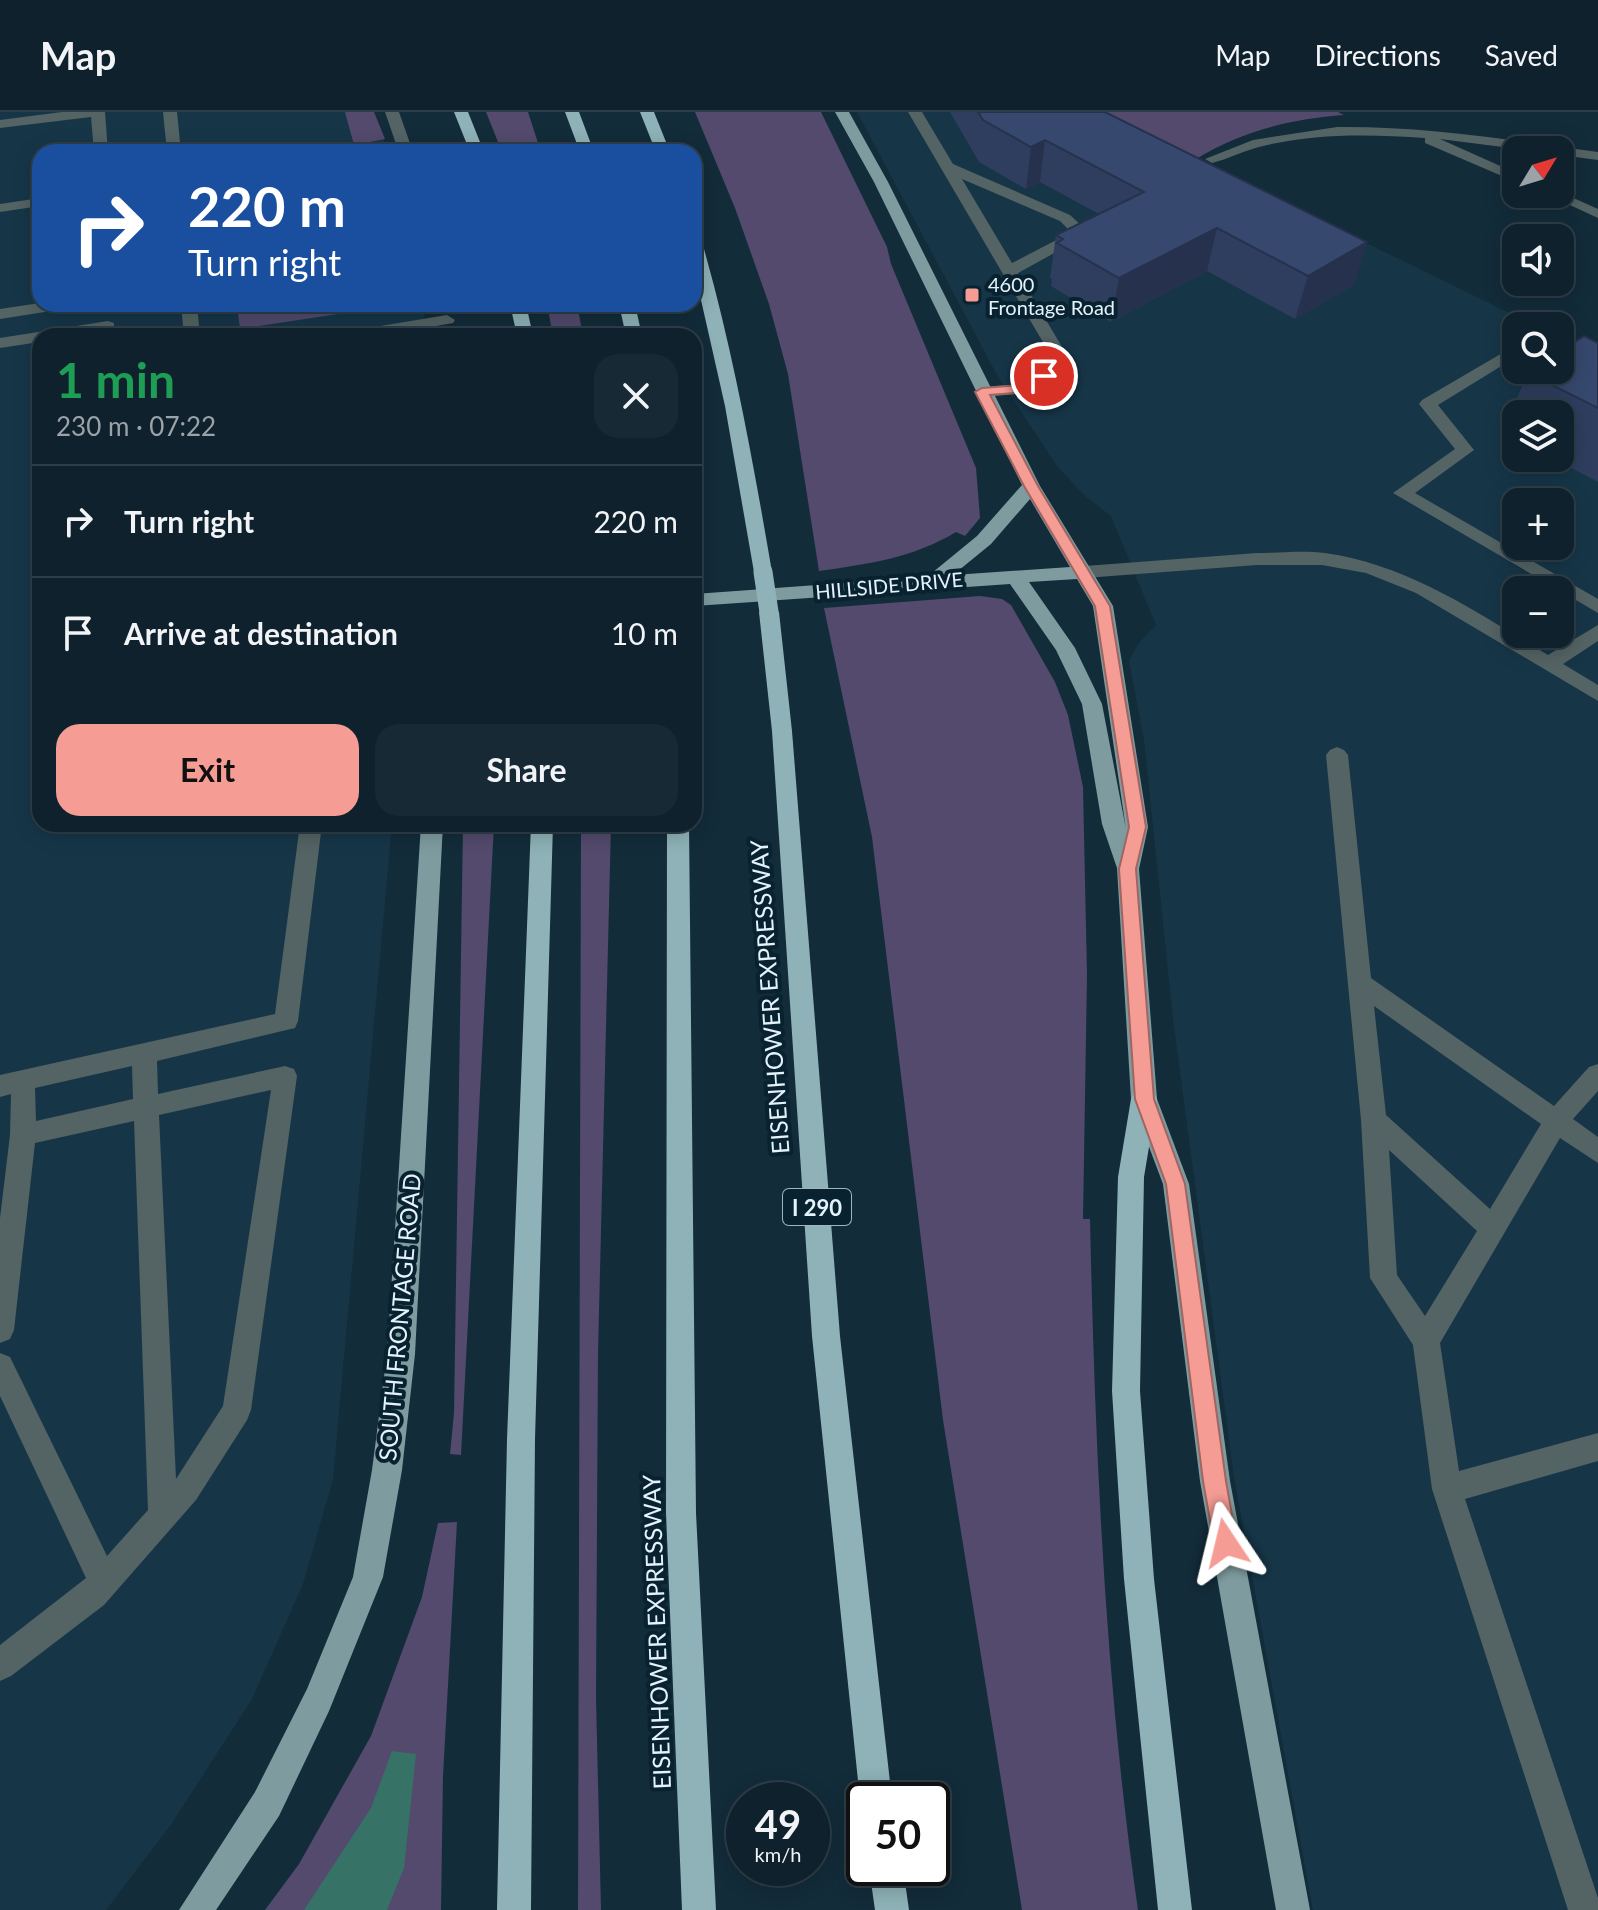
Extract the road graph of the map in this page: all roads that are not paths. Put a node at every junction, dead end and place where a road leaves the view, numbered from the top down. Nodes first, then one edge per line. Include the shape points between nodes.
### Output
1 (96, 112) edge
2 (170, 112) edge
3 (392, 112) edge
4 (461, 112) edge
5 (572, 112) edge
6 (647, 112) edge
7 (842, 112) edge
8 (915, 112) edge
9 (1378, 117) dead end
10 (0, 124) edge
11 (1403, 128) junction
12 (1502, 142) edge
13 (100, 144) edge
14 (173, 144) edge
15 (404, 144) edge
16 (474, 144) edge
17 (584, 144) edge
18 (660, 144) edge
19 (1574, 152) edge
20 (1598, 156) edge
21 (1212, 159) dead end
22 (947, 167) junction
23 (1502, 172) edge
24 (32, 203) edge
25 (1574, 203) edge
26 (0, 208) edge
27 (1598, 214) edge
28 (702, 270) edge
29 (1009, 271) junction
30 (32, 309) edge
31 (0, 314) edge
32 (447, 320) edge
33 (108, 326) dead end
34 (95, 328) edge
35 (398, 328) edge
36 (32, 338) edge
37 (0, 343) edge
38 (1502, 359) edge
39 (982, 392) junction
40 (1031, 486) junction
41 (1085, 572) junction
42 (1014, 575) junction
43 (934, 581) junction
44 (702, 599) edge
45 (1598, 607) edge
46 (1598, 632) edge
47 (1548, 664) junction
48 (1598, 694) edge
49 (1337, 755) dead end
50 (310, 832) edge
51 (432, 832) edge
52 (542, 832) edge
53 (678, 832) edge
54 (1128, 869) junction
55 (1360, 983) junction
56 (144, 1055) junction
57 (1598, 1074) edge
58 (12, 1082) edge
59 (1144, 1099) junction
60 (146, 1107) junction
61 (1374, 1120) junction
62 (1556, 1121) junction
63 (23, 1135) junction
64 (1598, 1152) edge
65 (1492, 1228) junction
66 (0, 1330) edge
67 (1426, 1341) junction
68 (0, 1366) edge
69 (1598, 1447) edge
70 (1447, 1489) junction
71 (163, 1517) junction
72 (104, 1582) junction
73 (0, 1665) edge
74 (874, 1782) edge
75 (889, 1886) edge
76 (196, 1910) edge
77 (514, 1910) edge
78 (699, 1910) edge
79 (892, 1910) edge
80 (1175, 1910) edge
81 (1293, 1910) edge
82 (1585, 1910) edge

1 - 10 street
1 - 13 street
2 - 14 street
3 - 15 street
4 - 16 highway
5 - 17 highway
6 - 18 highway
7 - 39 main road
8 - 22 street
9 - 11 street
11 - 12 street
11 - 21 street via 1289,128
11 - 23 street
19 - 20 street
22 - 29 street
22 - 29 street via 1075,227 1073,237
24 - 26 street
25 - 27 street
28 - 74 highway, EISENHOWER EXPRESSWAY / I 290, bridge via 731,389 769,612 826,1336
29 - 39 street via 1063,362 1025,389
30 - 31 street
32 - 35 street
33 - 34 street
36 - 37 street
38 - 45 street via 1428,404 1465,450 1402,493
39 - 40 main road
40 - 41 main road
40 - 43 main road via 984,540
41 - 42 main road, HILLSIDE DRIVE
41 - 47 street via 1257,559 1322,559 1370,568 1423,589
41 - 54 main road via 1103,606 1137,827
42 - 43 main road, HILLSIDE DRIVE
42 - 54 main road via 1065,648 1092,704 1113,824
43 - 44 main road, HILLSIDE DRIVE
46 - 47 street
47 - 48 street
49 - 55 street
50 - 56 street via 286,1021
51 - 76 main road, SOUTH FRONTAGE ROAD via 401,1354 368,1577 318,1700 267,1804
52 - 77 highway via 521,1439
53 - 78 highway, EISENHOWER EXPRESSWAY via 681,1513
54 - 59 main road
55 - 61 street
55 - 62 street
56 - 58 street
56 - 60 street
57 - 62 street
58 - 63 street
59 - 80 highway via 1131,1177 1126,1391 1139,1579
59 - 81 main road via 1176,1184 1215,1481
60 - 63 street
60 - 71 street
60 - 71 street via 285,1076 237,1410
61 - 65 street
61 - 67 street via 1384,1278
62 - 64 street
62 - 65 street
63 - 66 street
65 - 67 street
67 - 70 street
68 - 72 street
69 - 70 street
70 - 82 street
71 - 72 street
72 - 73 street
75 - 79 highway

